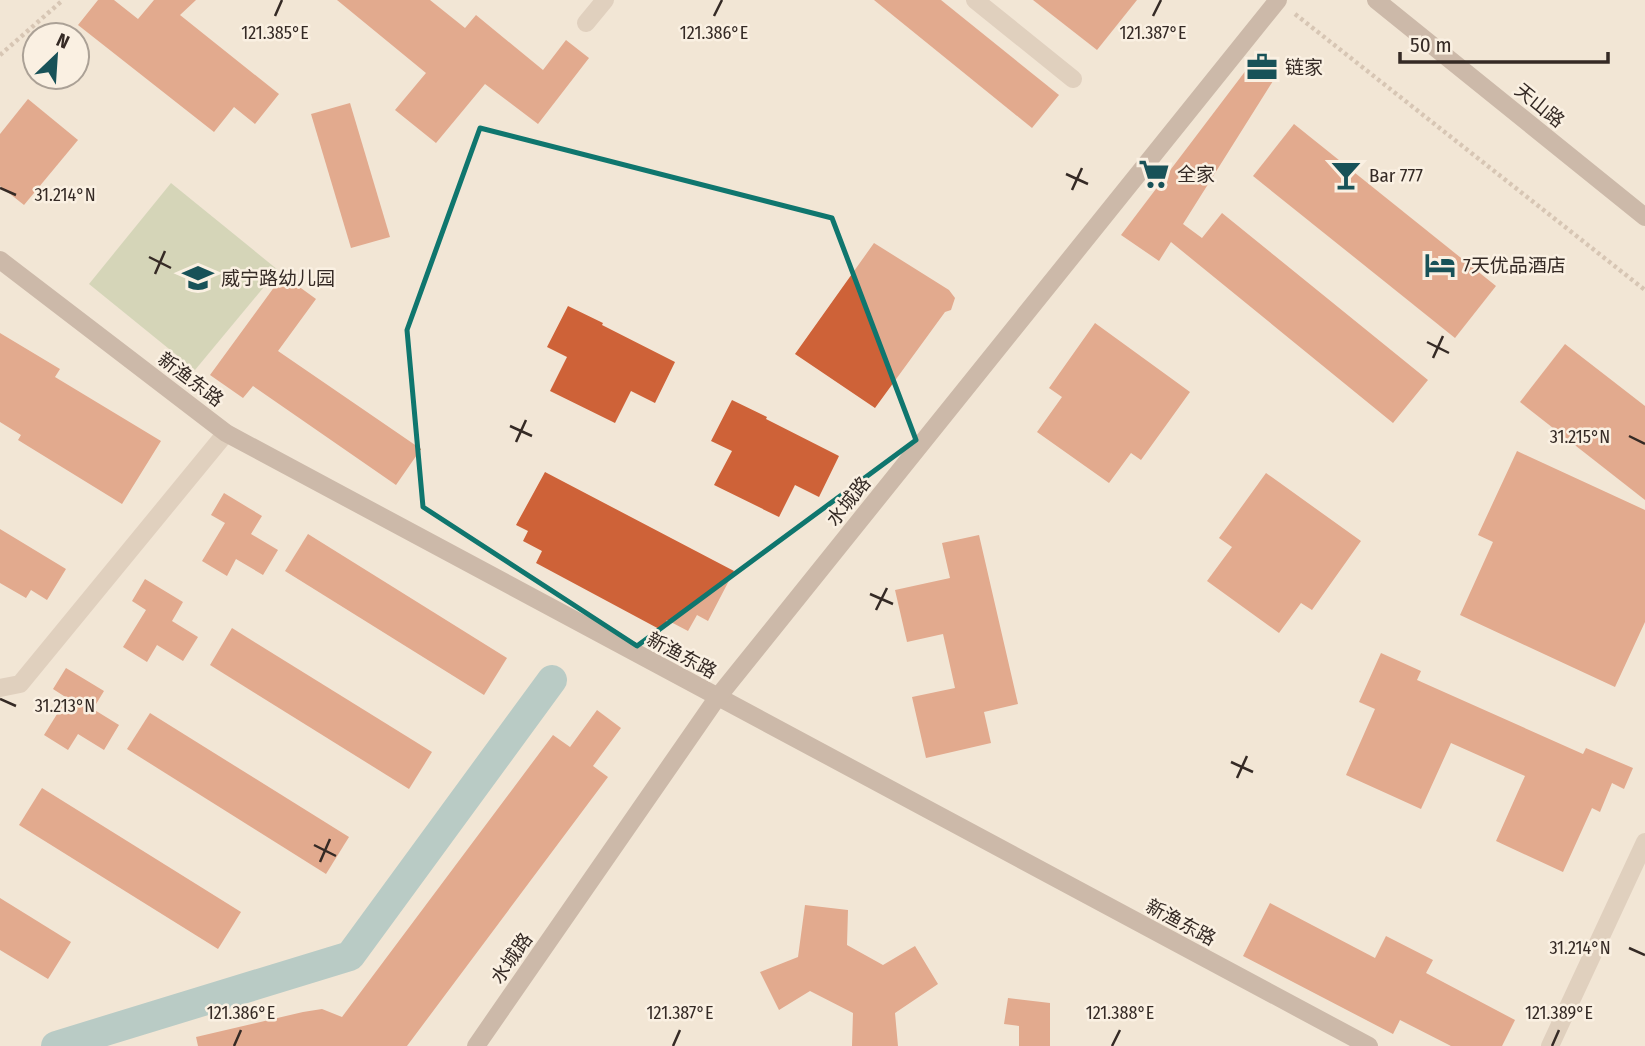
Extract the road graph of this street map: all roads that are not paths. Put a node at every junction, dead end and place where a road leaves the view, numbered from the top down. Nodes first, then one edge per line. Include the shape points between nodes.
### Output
1 (605, 0) edge
2 (975, 0) edge
3 (1376, 0) edge
4 (1283, 4) edge
5 (586, 23) dead end
6 (1073, 79) dead end
7 (1645, 217) edge
8 (0, 260) edge
9 (226, 433) junction
10 (0, 688) edge
11 (717, 698) junction
12 (1645, 842) edge
13 (476, 1046) edge
14 (1369, 1046) edge
15 (1550, 1046) edge

1 - 5 street
2 - 6 street
3 - 7 street, 天山路
4 - 11 street, 水城路
8 - 9 street, 新渔东路
9 - 10 street via 20,684
9 - 11 street, 新渔东路
11 - 13 street, 水城路
11 - 14 street, 新渔东路
12 - 15 street

